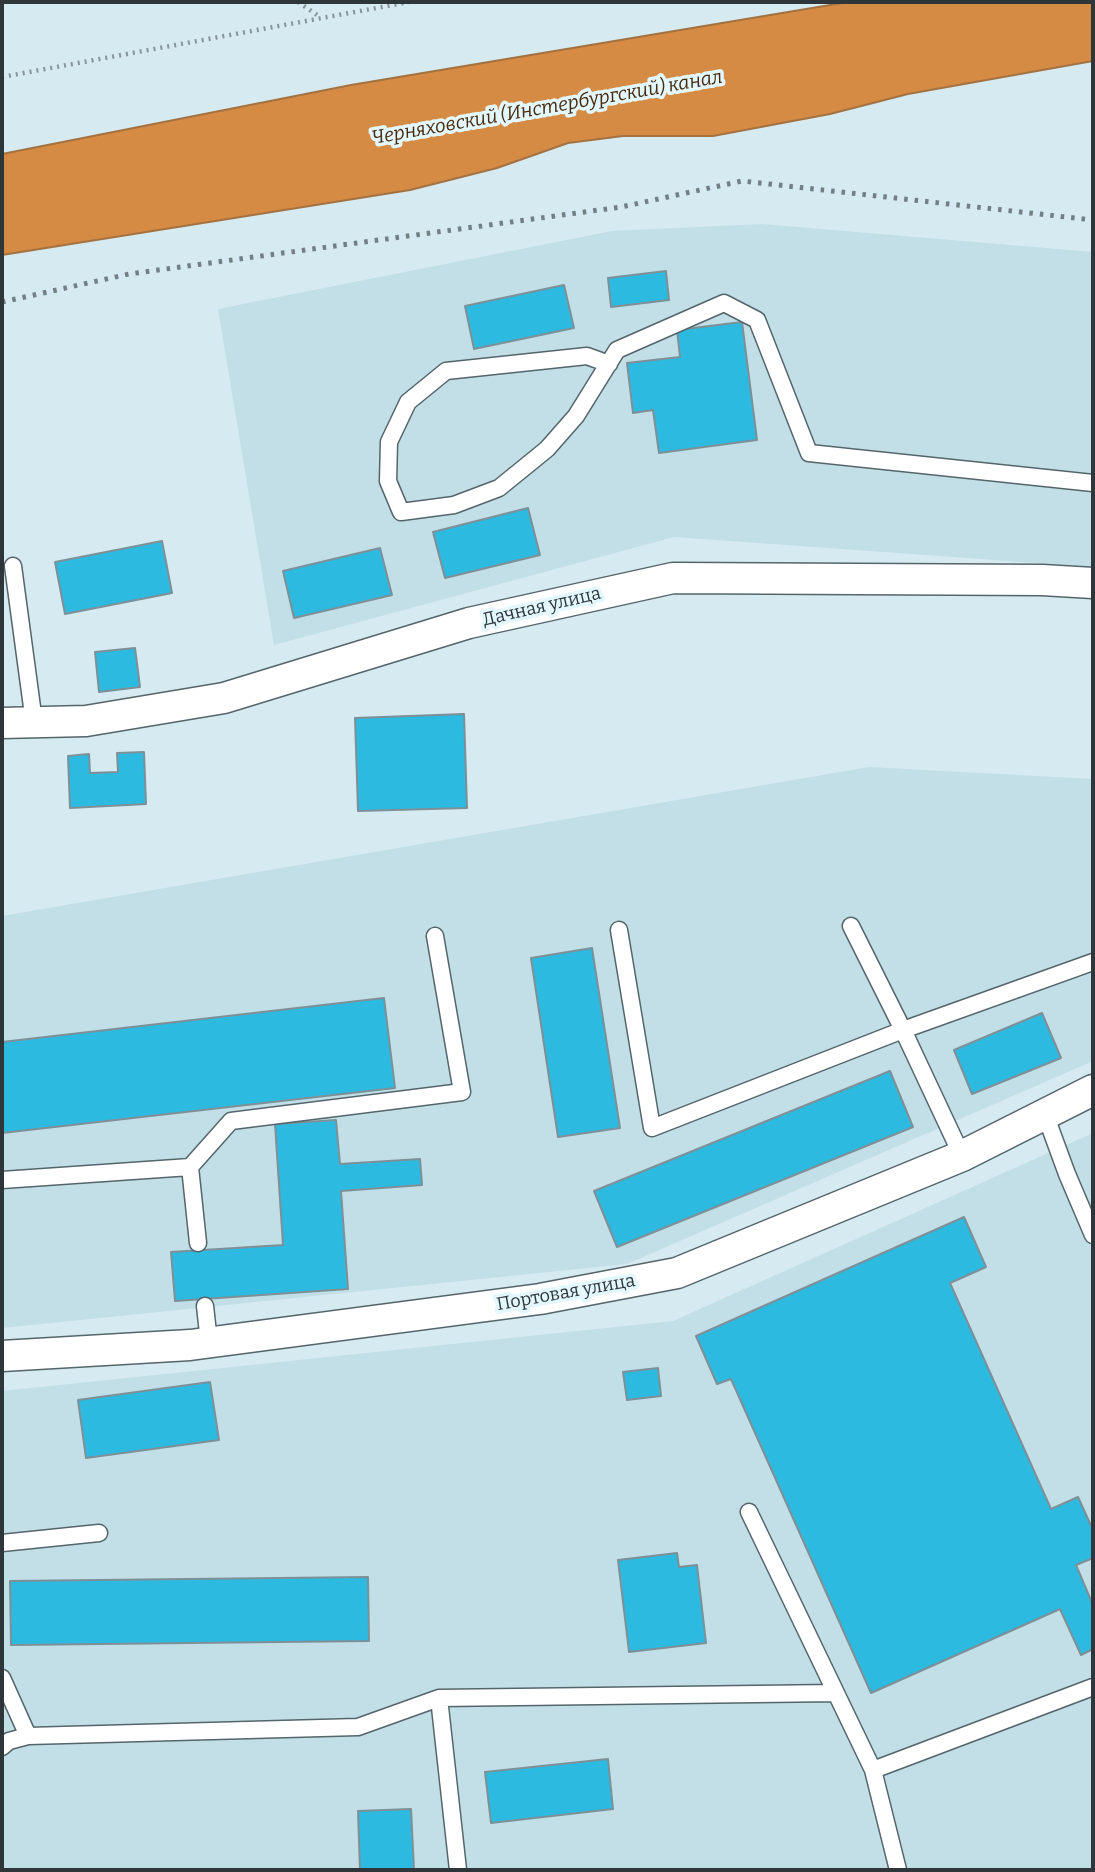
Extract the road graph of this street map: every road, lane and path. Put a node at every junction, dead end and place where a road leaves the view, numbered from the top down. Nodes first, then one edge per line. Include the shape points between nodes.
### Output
1 (298, 2) edge
2 (409, 2) edge
3 (321, 18) junction
4 (2, 77) edge
5 (609, 364) junction
6 (1093, 483) edge
7 (13, 565) dead end
8 (1093, 583) edge
9 (34, 722) junction
10 (2, 723) edge
11 (851, 926) dead end
12 (619, 930) dead end
13 (435, 936) dead end
14 (1093, 962) edge
15 (903, 1030) junction
16 (1093, 1090) edge
17 (1045, 1114) junction
18 (962, 1156) junction
19 (190, 1167) junction
20 (2, 1180) edge
21 (1093, 1235) edge
22 (198, 1242) dead end
23 (205, 1306) dead end
24 (209, 1342) junction
25 (2, 1356) edge
26 (749, 1512) dead end
27 (99, 1533) dead end
28 (2, 1543) edge
29 (2, 1678) edge
30 (1093, 1687) edge
31 (836, 1693) junction
32 (439, 1698) junction
33 (28, 1736) junction
34 (2, 1747) edge
35 (873, 1770) junction
36 (458, 1870) edge
37 (898, 1870) edge

1 - 3 path
2 - 3 path
3 - 4 path
5 - 5 lane via 576,416 547,449 499,488 454,505 401,512 388,481 389,442 408,402 446,372 587,356
5 - 6 lane via 617,350 724,303 757,320 809,453
7 - 9 lane
8 - 9 street, Дачная улица via 673,578 469,623 224,698 86,721
9 - 10 street, Дачная улица
11 - 15 lane
12 - 15 lane via 652,1128
13 - 19 lane via 462,1092 231,1121
14 - 15 lane
15 - 18 lane
16 - 17 street, Портовая улица
17 - 18 street, Портовая улица
17 - 21 lane
18 - 24 street, Портовая улица via 677,1273 540,1299
19 - 20 lane
19 - 22 lane
23 - 24 lane
24 - 25 street, Портовая улица
26 - 31 lane
27 - 28 lane
29 - 33 lane
30 - 35 lane
31 - 32 lane
31 - 35 lane
32 - 33 lane via 358,1727
32 - 36 lane
33 - 34 lane
35 - 37 lane

